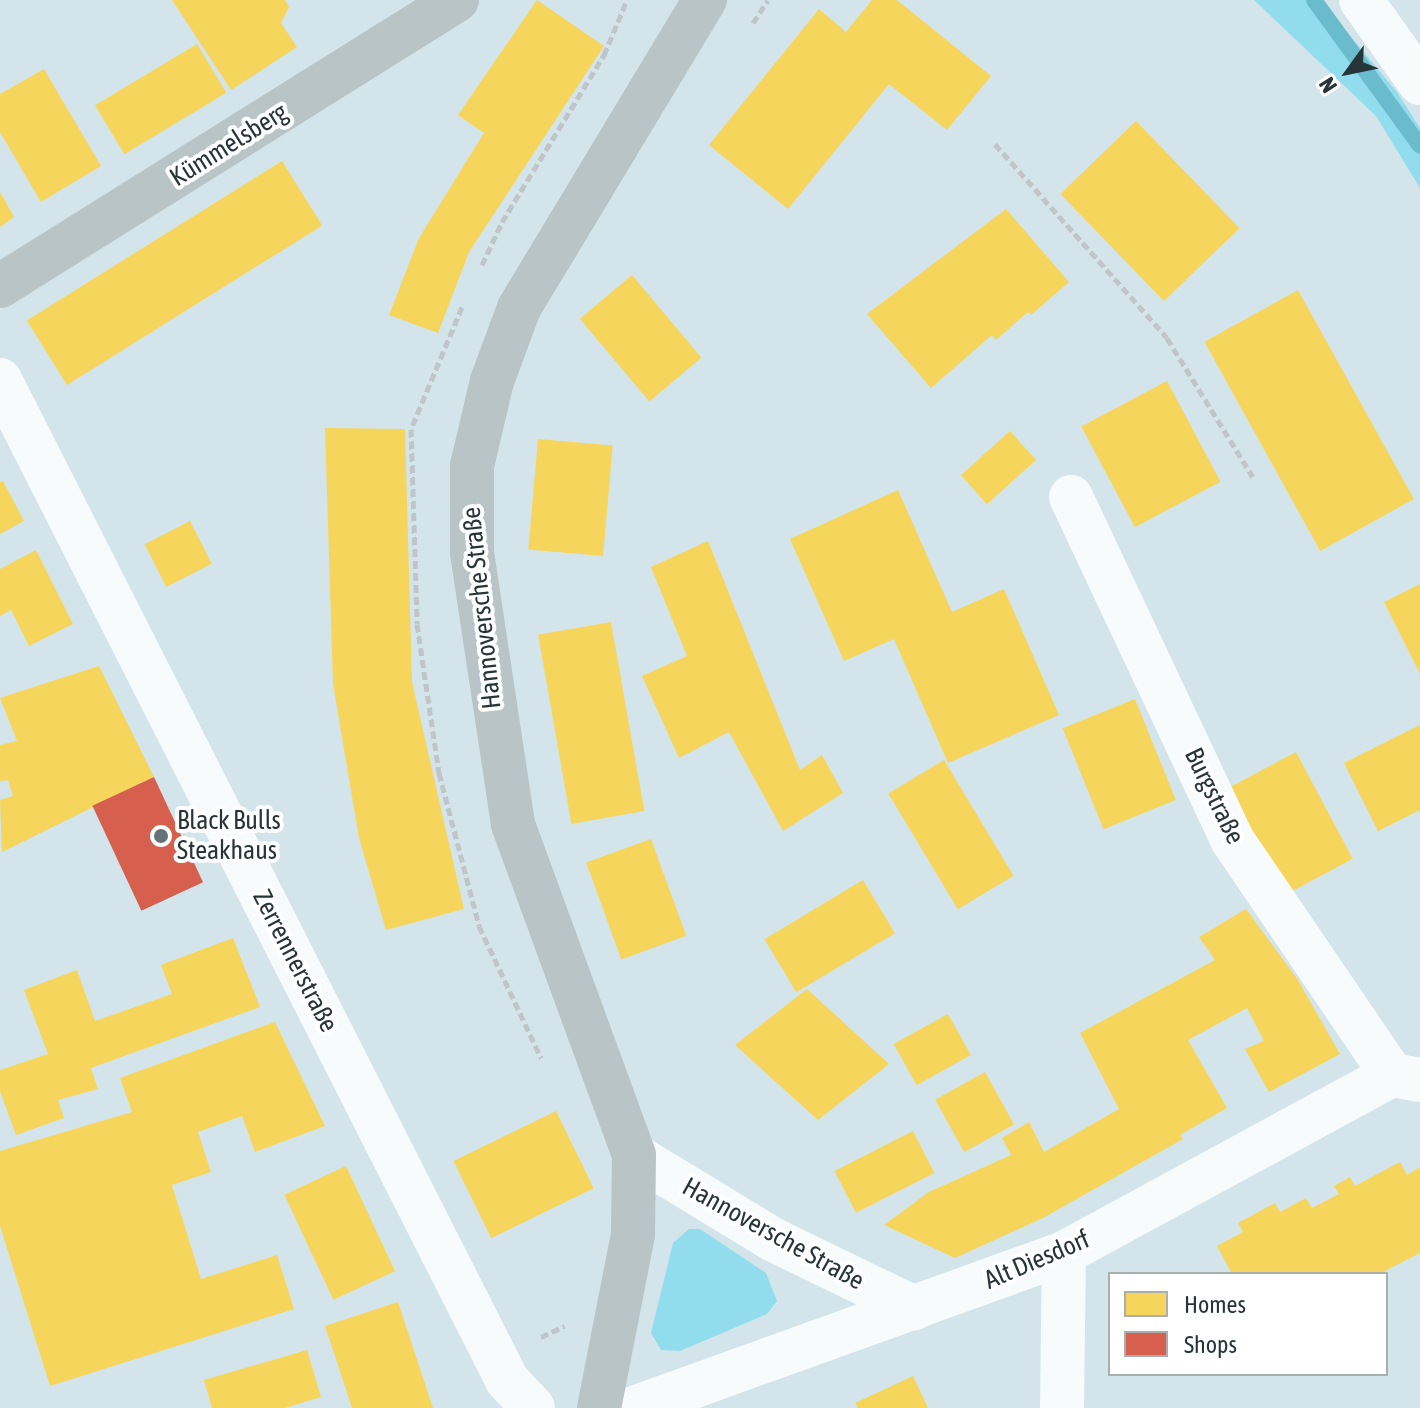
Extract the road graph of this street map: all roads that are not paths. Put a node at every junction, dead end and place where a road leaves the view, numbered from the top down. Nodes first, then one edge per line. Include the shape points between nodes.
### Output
1 (457, 0) edge
2 (705, 0) edge
3 (1361, 0) edge
4 (1420, 83) edge
5 (0, 286) edge
6 (0, 380) edge
7 (1071, 497) dead end
8 (1406, 1078) edge
9 (634, 1155) junction
10 (1064, 1253) junction
11 (914, 1308) junction
12 (533, 1408) edge
13 (599, 1408) edge
14 (634, 1408) edge
15 (1062, 1408) edge

1 - 5 main road, Kümmelsberg
2 - 9 main road, Hannoversche Straße via 519,308 492,381 472,466 472,552 513,824
3 - 4 street
6 - 12 street, Zerrennerstraße via 507,1380
7 - 8 street, Burgstraße via 1233,841
8 - 10 street, Alt Diesdorf
9 - 11 street, Hannoversche Straße via 774,1240
9 - 13 main road, Hannoversche Straße via 633,1234
10 - 11 street, Alt Diesdorf
10 - 15 street
11 - 14 street, Alt Diesdorf

